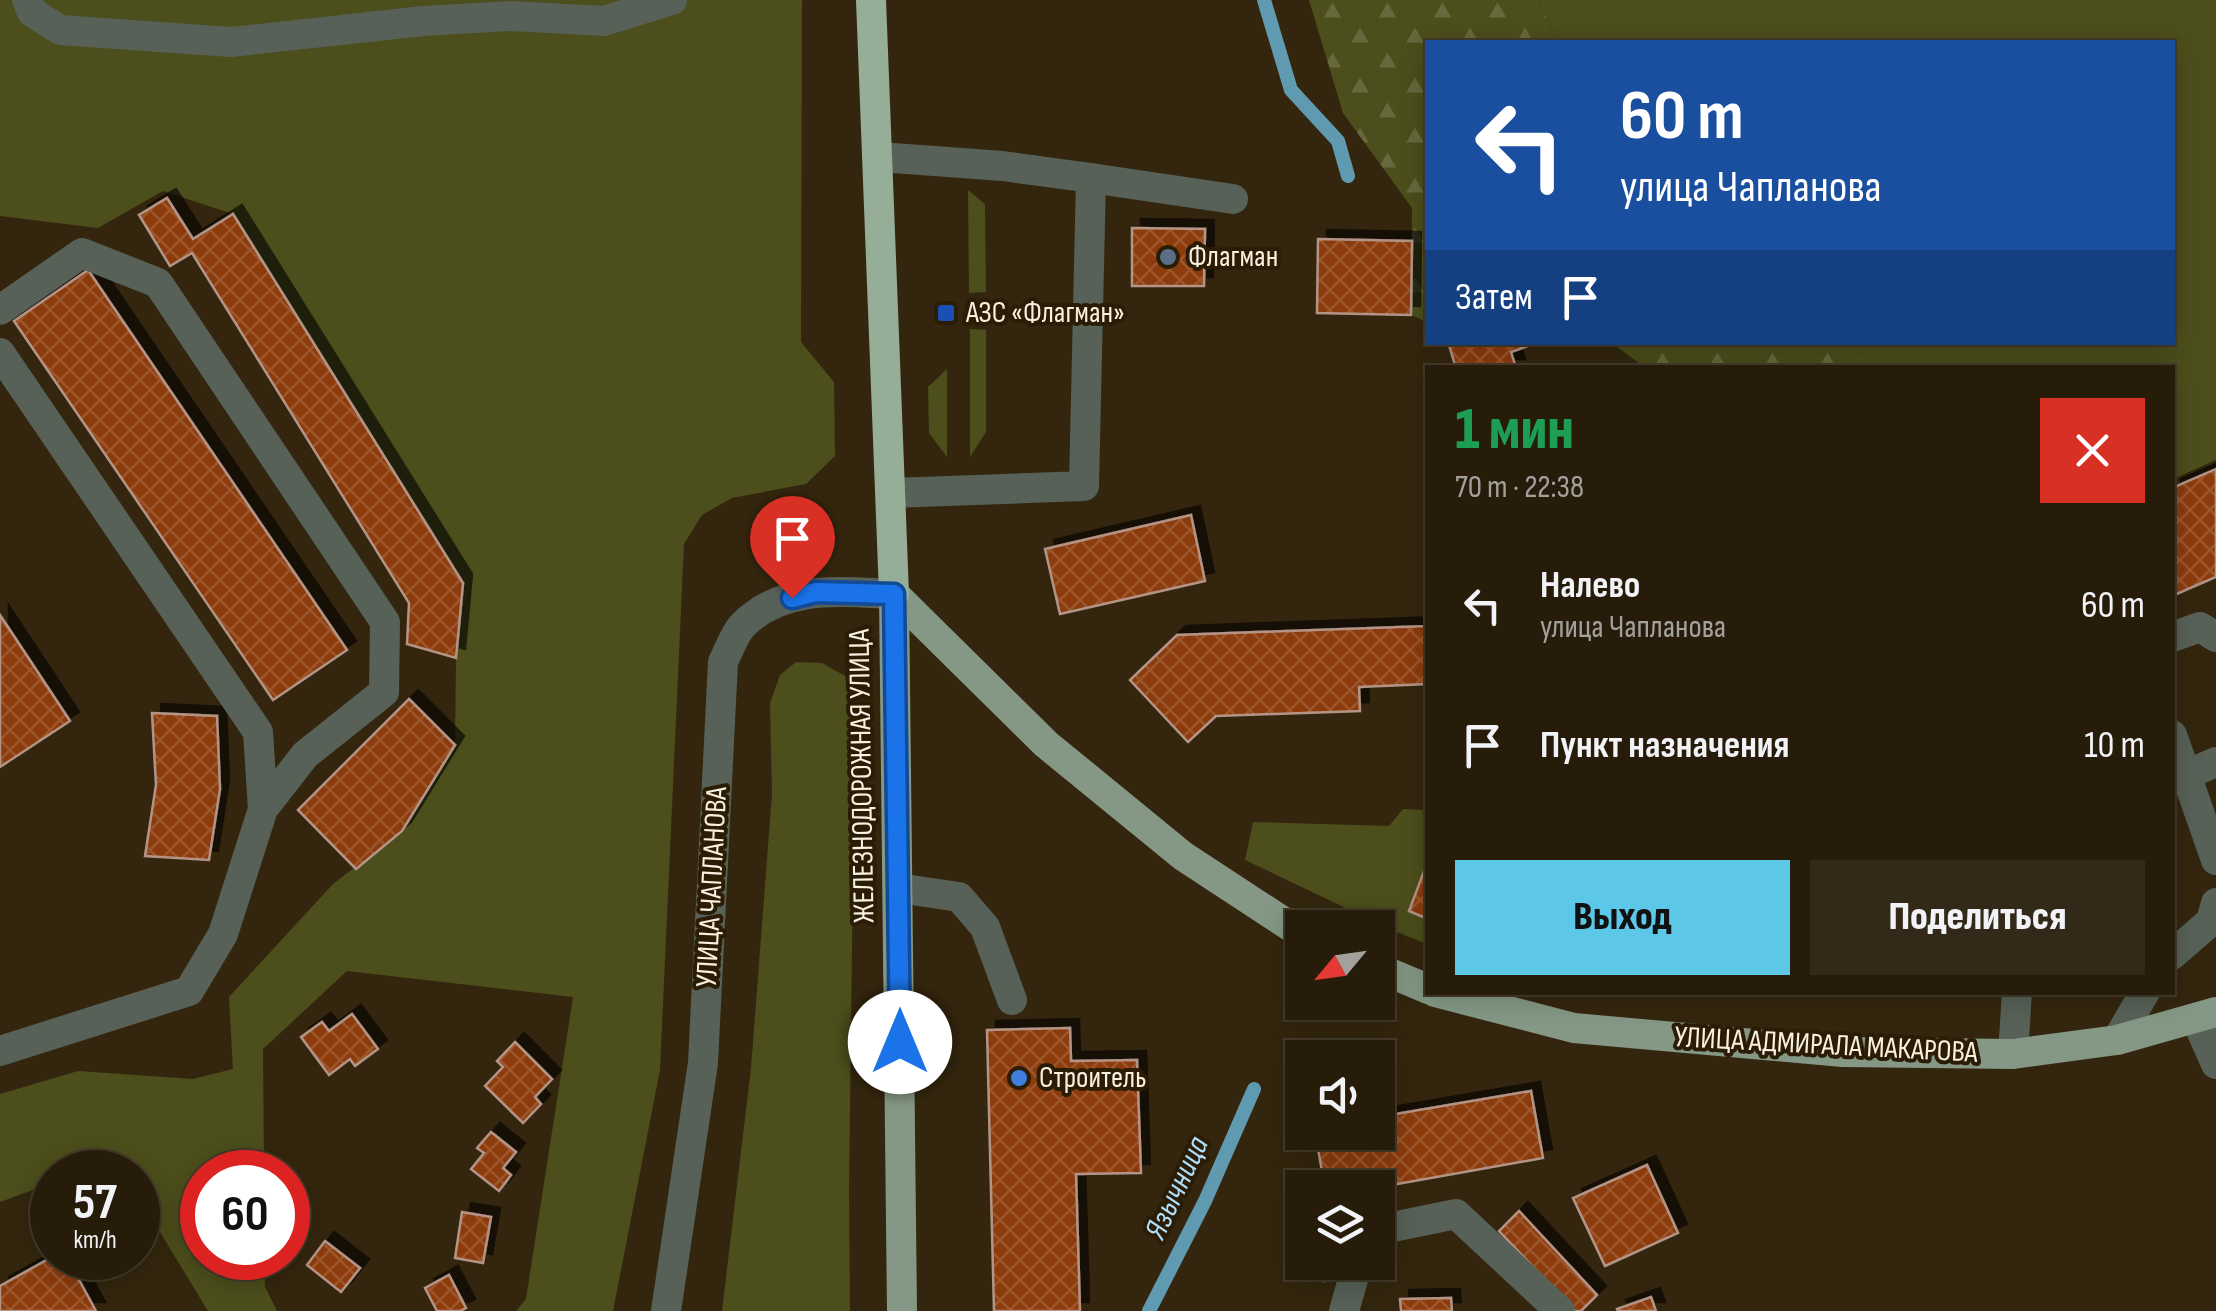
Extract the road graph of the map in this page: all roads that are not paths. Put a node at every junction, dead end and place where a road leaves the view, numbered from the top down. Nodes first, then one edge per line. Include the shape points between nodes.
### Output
1 (27, 0) edge
2 (672, 0) edge
3 (871, 0) edge
4 (511, 8) edge
5 (879, 157) junction
6 (1091, 178) junction
7 (1233, 200) dead end
8 (0, 310) edge
9 (0, 353) edge
10 (890, 492) junction
11 (894, 594) junction
12 (2175, 636) edge
13 (2216, 637) edge
14 (2175, 743) edge
15 (2216, 762) edge
16 (2186, 775) junction
17 (263, 810) junction
18 (2216, 860) edge
19 (898, 888) junction
20 (2216, 903) edge
21 (1285, 923) edge
22 (2175, 952) edge
23 (1395, 975) edge
24 (1425, 988) edge
25 (1448, 995) edge
26 (2018, 995) edge
27 (2144, 995) edge
28 (1012, 1000) dead end
29 (2206, 1016) edge
30 (2117, 1040) junction
31 (0, 1051) edge
32 (2013, 1054) junction
33 (2216, 1064) edge
34 (1395, 1227) edge
35 (1353, 1280) edge
36 (666, 1311) edge
37 (902, 1311) edge
38 (1344, 1311) edge
39 (1560, 1311) edge

1 - 4 street via 32,12 60,30 230,42
2 - 4 street via 604,21
3 - 5 highway, ЖЕЛЕЗНОДОРОЖНАЯ УЛИЦА
5 - 6 street
5 - 10 highway, ЖЕЛЕЗНОДОРОЖНАЯ УЛИЦА
6 - 7 street
6 - 10 street via 1084,486
8 - 17 street via 82,252 158,283 385,622 384,692 305,755
9 - 17 street via 258,732
10 - 11 highway, ЖЕЛЕЗНОДОРОЖНАЯ УЛИЦА
11 - 19 main road, ЖЕЛЕЗНОДОРОЖНАЯ УЛИЦА
11 - 21 main road via 1046,744 1183,856
11 - 36 street, УЛИЦА ЧАПЛАНОВА via 816,592 769,604 740,629 723,662 703,1063
12 - 13 street via 2200,626
14 - 16 street
15 - 16 street
16 - 18 street
17 - 31 street via 224,934 189,991
19 - 28 street via 960,897 985,927
19 - 37 main road, ЖЕЛЕЗНОДОРОЖНАЯ УЛИЦА
20 - 22 street via 2211,920
23 - 24 main road
25 - 32 main road, УЛИЦА АДМИРАЛА МАКАРОВА via 1574,1028 1843,1052
26 - 32 street
27 - 30 street
29 - 30 main road, УЛИЦА АДМИРАЛА МАКАРОВА
29 - 33 street
30 - 32 main road, УЛИЦА АДМИРАЛА МАКАРОВА
34 - 39 street via 1456,1214
35 - 38 street

